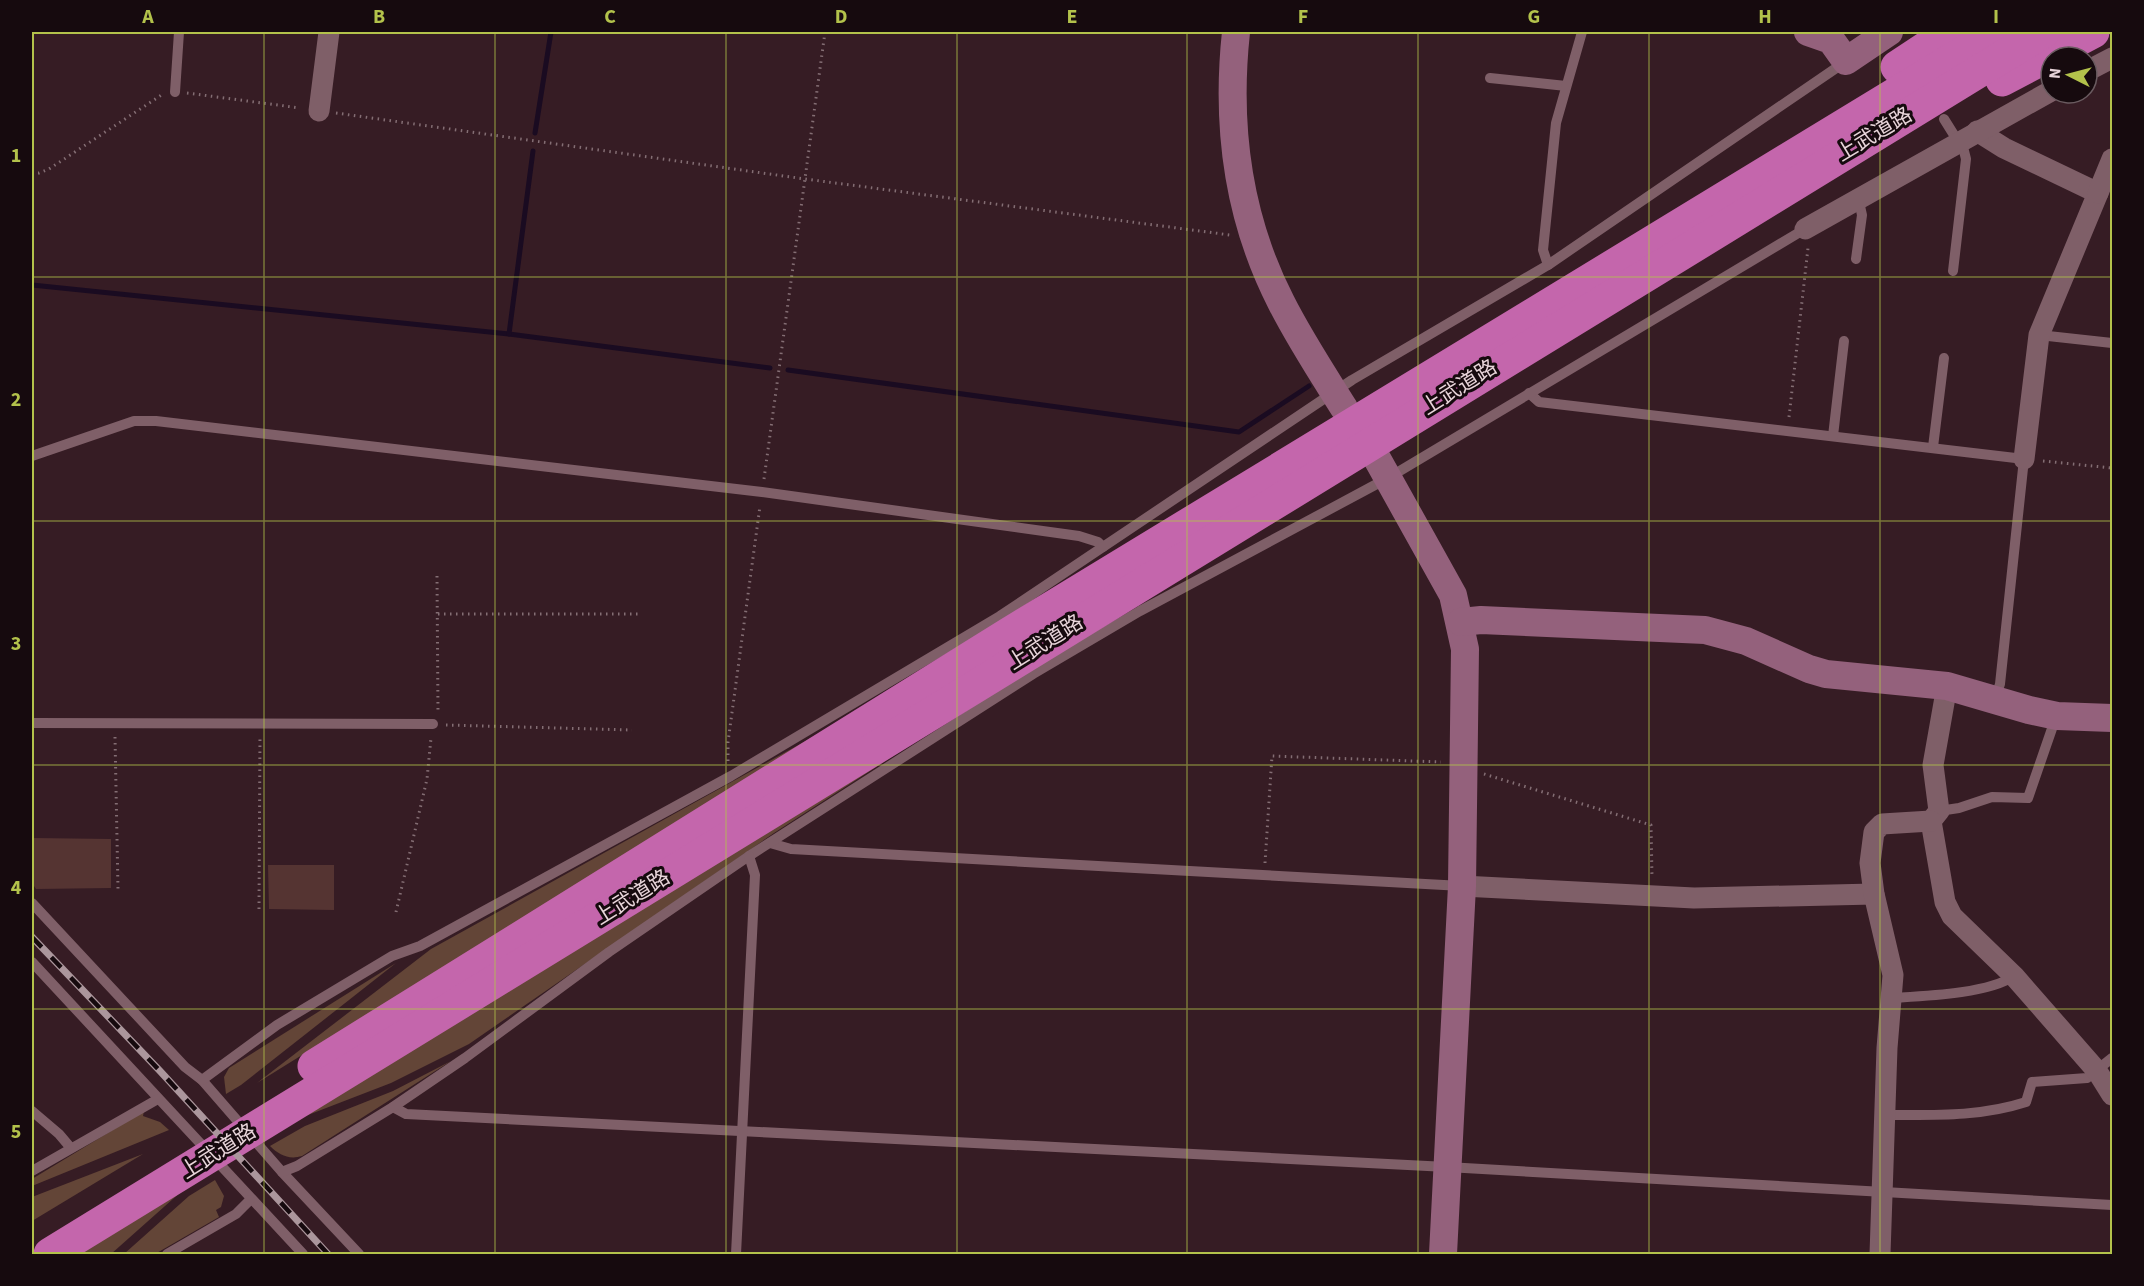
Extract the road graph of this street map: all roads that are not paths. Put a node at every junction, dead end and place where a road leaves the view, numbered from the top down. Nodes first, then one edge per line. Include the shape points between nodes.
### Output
1 (179, 32) edge
2 (329, 32) edge
3 (1236, 32) edge
4 (1582, 32) edge
5 (1808, 32) edge
6 (1950, 32) edge
7 (1997, 32) edge
8 (2043, 32) edge
9 (2093, 32) edge
10 (1891, 35) edge
11 (1845, 61) junction
12 (1490, 78) dead end
13 (1566, 86) junction
14 (175, 92) road end
15 (2039, 97) edge
16 (319, 111) road end
17 (1944, 119) dead end
18 (1977, 131) junction
19 (1958, 141) junction
20 (2112, 159) edge
21 (2098, 193) junction
22 (1858, 197) junction
23 (1805, 229) joint
24 (1682, 237) junction
25 (1856, 259) dead end
26 (1548, 265) junction
27 (1953, 271) dead end
28 (2038, 334) junction
29 (1844, 340) dead end
30 (2112, 343) edge
31 (1944, 358) dead end
32 (1529, 393) junction
33 (1339, 400) junction
34 (1833, 436) junction
35 (1933, 447) junction
36 (32, 456) edge
37 (2024, 459) junction
38 (1382, 466) junction
39 (1103, 547) junction
40 (1461, 622) junction
41 (1016, 645) junction
42 (1947, 686) junction
43 (1995, 699) junction
44 (2057, 716) junction
45 (2112, 718) edge
46 (32, 723) edge
47 (433, 724) road end
48 (1935, 816) junction
49 (770, 843) junction
50 (749, 856) junction
51 (1462, 886) junction
52 (1874, 894) junction
53 (32, 903) edge
54 (32, 962) edge
55 (2014, 976) junction
56 (1891, 998) junction
57 (2105, 1064) edge
58 (202, 1080) junction
59 (2112, 1095) edge
60 (158, 1099) junction
61 (393, 1107) junction
62 (32, 1111) edge
63 (1886, 1115) junction
64 (742, 1133) junction
65 (70, 1147) junction
66 (193, 1153) junction
67 (1447, 1167) junction
68 (32, 1171) edge
69 (282, 1172) junction
70 (1884, 1193) junction
71 (250, 1200) junction
72 (2112, 1205) edge
73 (32, 1239) edge
74 (50, 1254) edge
75 (166, 1254) edge
76 (303, 1254) edge
77 (359, 1254) edge
78 (736, 1254) edge
79 (1443, 1254) edge
80 (1880, 1254) edge

1 - 14 lane
2 - 16 street
3 - 33 street via 1232,128 1237,172 1253,234 1281,302
4 - 13 lane
5 - 11 street via 1831,40
6 - 24 highway via 1778,147
7 - 24 highway, 上武道路
8 - 24 highway, 上武道路
9 - 24 highway
10 - 11 street
11 - 26 lane
12 - 13 lane
13 - 26 lane via 1553,148 1543,250
15 - 18 street
17 - 19 lane
18 - 19 street
18 - 21 street
19 - 22 street
19 - 27 lane via 1966,159
20 - 21 street
21 - 28 street
22 - 23 street
22 - 25 lane via 1862,215
23 - 32 lane
24 - 41 highway, 上武道路
26 - 33 lane
28 - 30 lane
28 - 37 street
29 - 34 lane
31 - 35 lane
32 - 34 lane via 1539,402
32 - 38 lane
33 - 39 lane
34 - 35 lane
35 - 37 lane
36 - 39 lane via 134,421 156,421 762,492 1079,536
37 - 43 lane via 2000,684
38 - 40 street via 1439,566
38 - 41 lane via 1140,611
39 - 41 lane
40 - 42 street via 1705,630 1746,641 1826,674
40 - 51 street via 1466,682
41 - 49 lane
41 - 58 lane via 731,776 420,946 392,956 277,1025
41 - 66 highway, 上武道路
42 - 43 street
42 - 48 street via 1933,765
43 - 44 street
44 - 45 street
44 - 48 lane via 2028,798 1992,797
46 - 47 lane
48 - 52 street via 1877,828 1870,854
48 - 55 street via 1945,902 1952,916
49 - 50 lane
49 - 51 lane via 791,849
50 - 61 lane
50 - 64 lane via 755,875
51 - 52 street via 1694,898
51 - 67 street
52 - 56 street via 1890,955
53 - 58 lane via 185,1067
54 - 60 lane
55 - 56 lane via 2004,983
55 - 57 street
56 - 63 street
57 - 59 street
57 - 63 lane via 2087,1078 2032,1082 2026,1102 2000,1110
58 - 69 lane
60 - 65 lane
60 - 71 lane
61 - 64 lane via 406,1114
61 - 69 lane
62 - 65 lane
63 - 70 street
64 - 67 lane
64 - 78 lane
65 - 68 lane
66 - 73 highway, 上武道路
66 - 74 highway, 上武道路
67 - 70 lane
67 - 79 street
69 - 77 lane
70 - 72 lane
70 - 80 street
71 - 75 lane via 236,1214
71 - 76 lane

